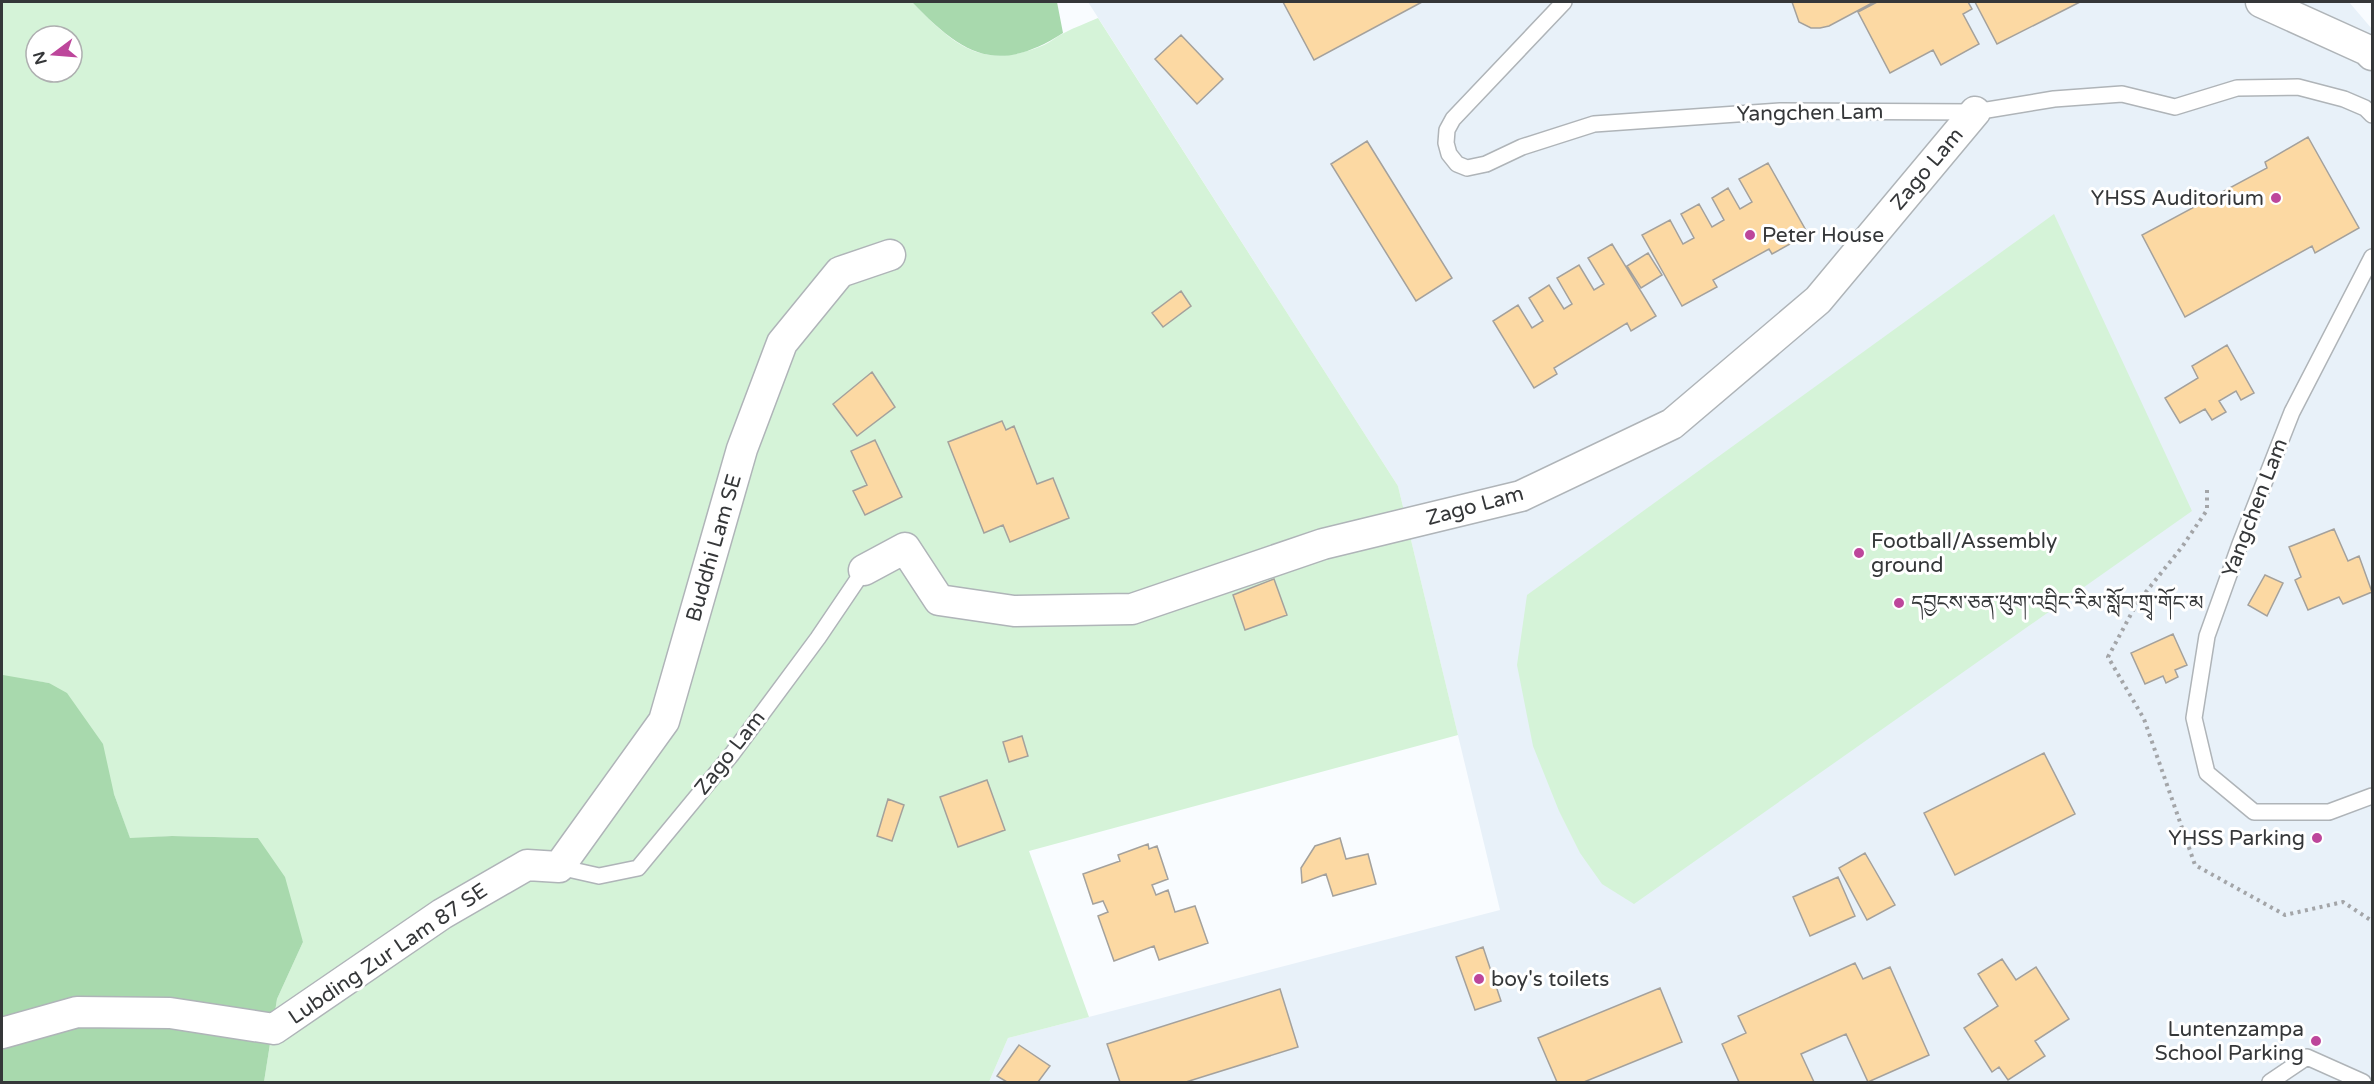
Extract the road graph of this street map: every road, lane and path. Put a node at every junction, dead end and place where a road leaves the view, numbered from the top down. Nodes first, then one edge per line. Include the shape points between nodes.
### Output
1 (1564, 2) edge
2 (2261, 2) edge
3 (2373, 55) edge
4 (1975, 112) junction
5 (2373, 115) edge
6 (890, 255) dead end
7 (2373, 257) edge
8 (864, 570) joint
9 (2373, 796) edge
10 (559, 867) junction
11 (2, 1032) edge
12 (2270, 1083) edge
13 (2363, 1083) edge

1 - 4 lane, Yangchen Lam via 1453,119 1446,143 1457,164 1467,168 1486,164 1522,147 1594,124 1780,111
2 - 3 street
4 - 5 lane, Yangchen Lam via 2054,99 2122,94 2175,107 2236,88 2298,87 2344,99
4 - 8 street, Zago Lam via 1818,300 1672,424 1521,496 1323,544 1132,609 1014,611 939,600 905,548
6 - 10 street, Buddhi Lam SE via 840,272 782,343 742,449 664,721
7 - 9 lane, Yangchen Lam via 2292,412 2240,544 2207,636 2194,718 2207,774 2254,812 2329,812
8 - 10 lane, Zago Lam via 732,754 638,868 598,876
10 - 11 street, Lubding Zur Lam 87 SE via 526,865 442,914 274,1029 170,1013 77,1012
12 - 13 lane via 2307,1056

